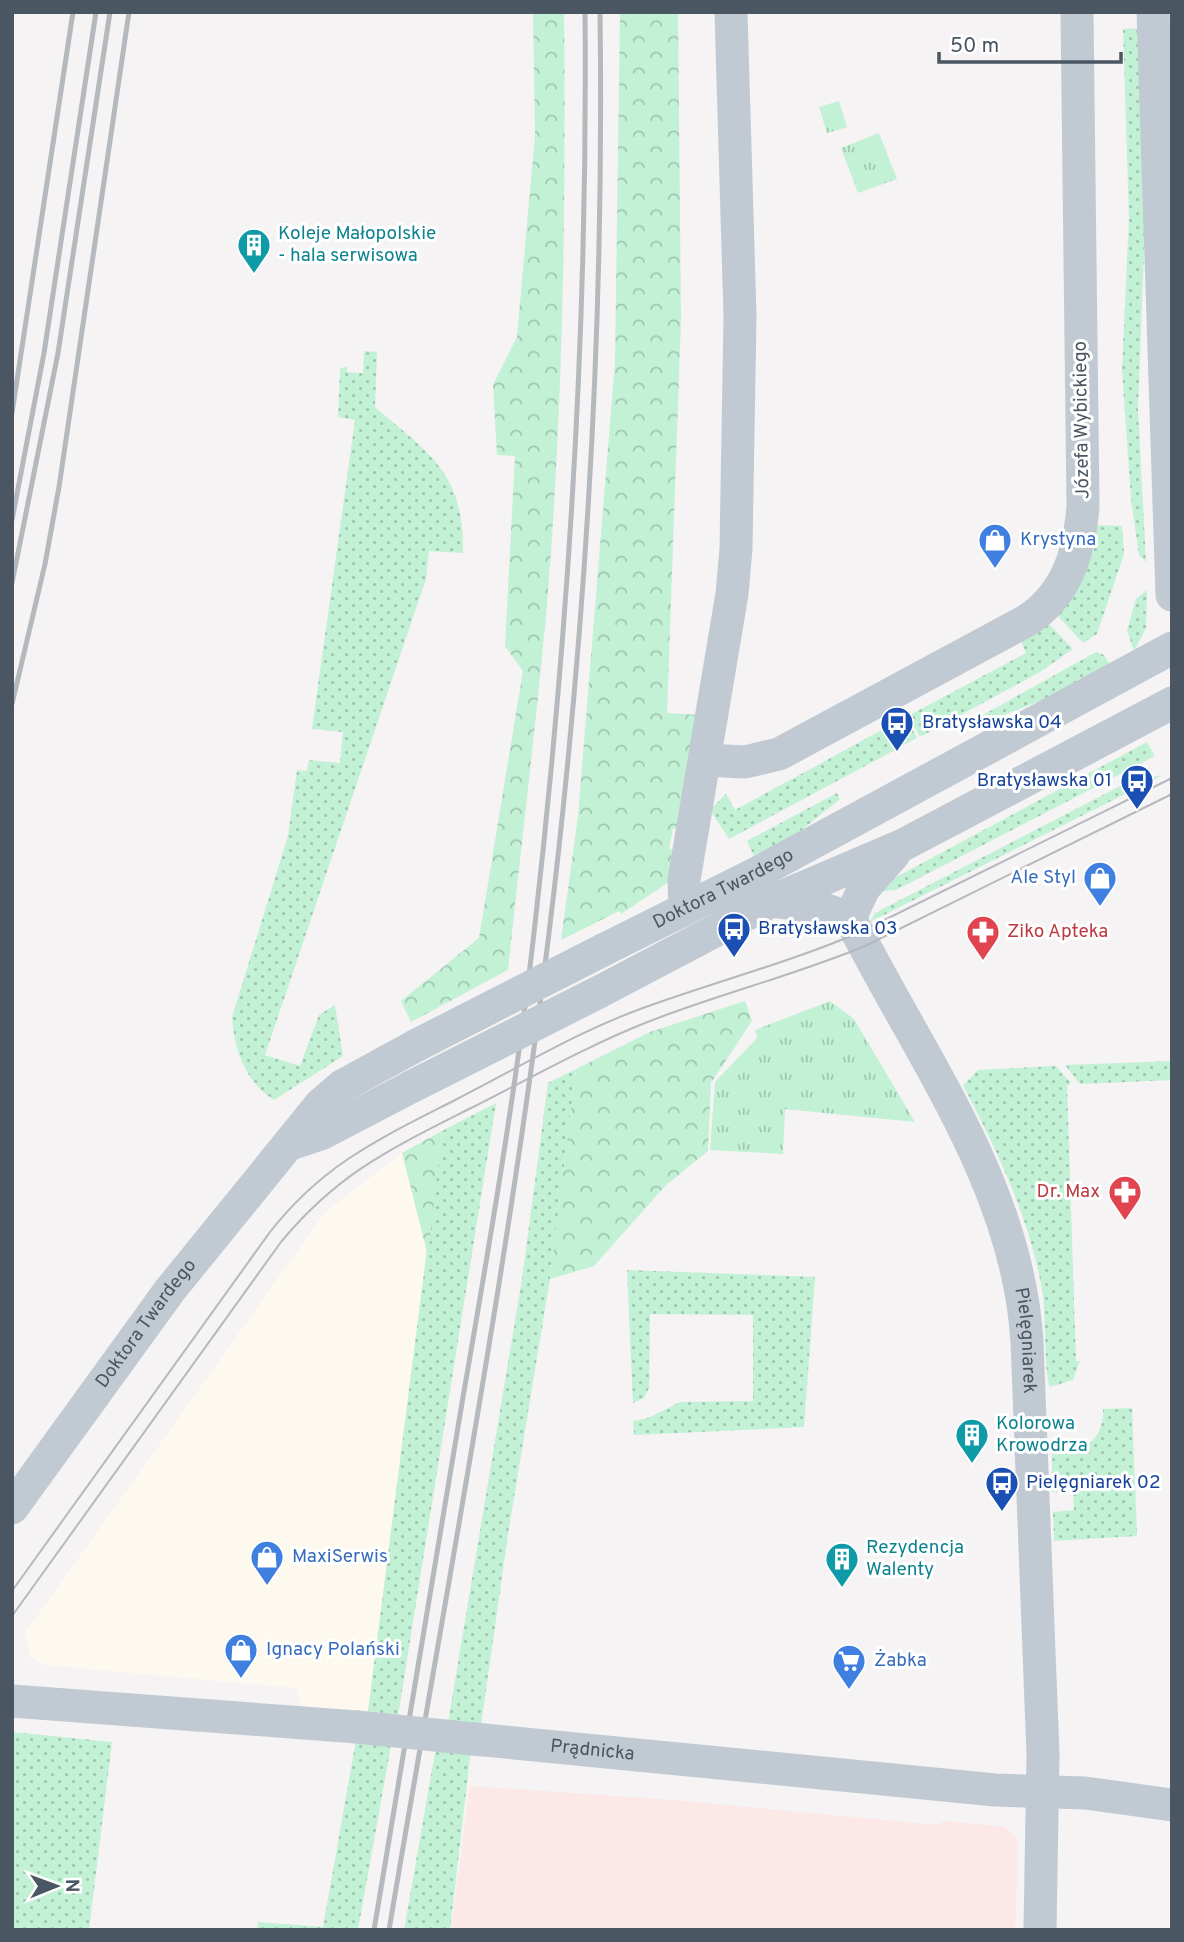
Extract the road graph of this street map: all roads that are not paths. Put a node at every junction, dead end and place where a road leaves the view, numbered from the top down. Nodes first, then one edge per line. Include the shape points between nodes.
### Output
1 (731, 12) edge
2 (1077, 12) edge
3 (1153, 12) edge
4 (1172, 595) edge
5 (1172, 648) edge
6 (1172, 703) edge
7 (705, 760) junction
8 (901, 846) junction
9 (772, 901) junction
10 (685, 909) junction
11 (850, 918) junction
12 (288, 1145) junction
13 (12, 1508) edge
14 (12, 1700) edge
15 (1044, 1792) junction
16 (1172, 1805) edge
17 (1040, 1930) edge

1 - 7 street via 740,282 736,549
2 - 7 street, Józefa Wybickiego via 1083,507 1065,582 1045,608 1026,621 779,754 745,762
3 - 4 street
5 - 10 street, Doktora Twardego
6 - 8 street, Doktora Twardego
7 - 10 street via 682,890
8 - 9 street, Doktora Twardego
8 - 11 street via 864,888
9 - 11 street via 821,908
9 - 12 street, Doktora Twardego, bridge via 323,1133
10 - 12 street, Doktora Twardego, bridge via 342,1086
11 - 15 street, Pielęgniarek via 975,1154 1001,1211 1018,1274 1027,1342
12 - 13 street, Doktora Twardego via 170,1290
14 - 15 street, Prądnicka, bridge via 357,1727
15 - 16 street, Prądnicka
15 - 17 street, Pielęgniarek

